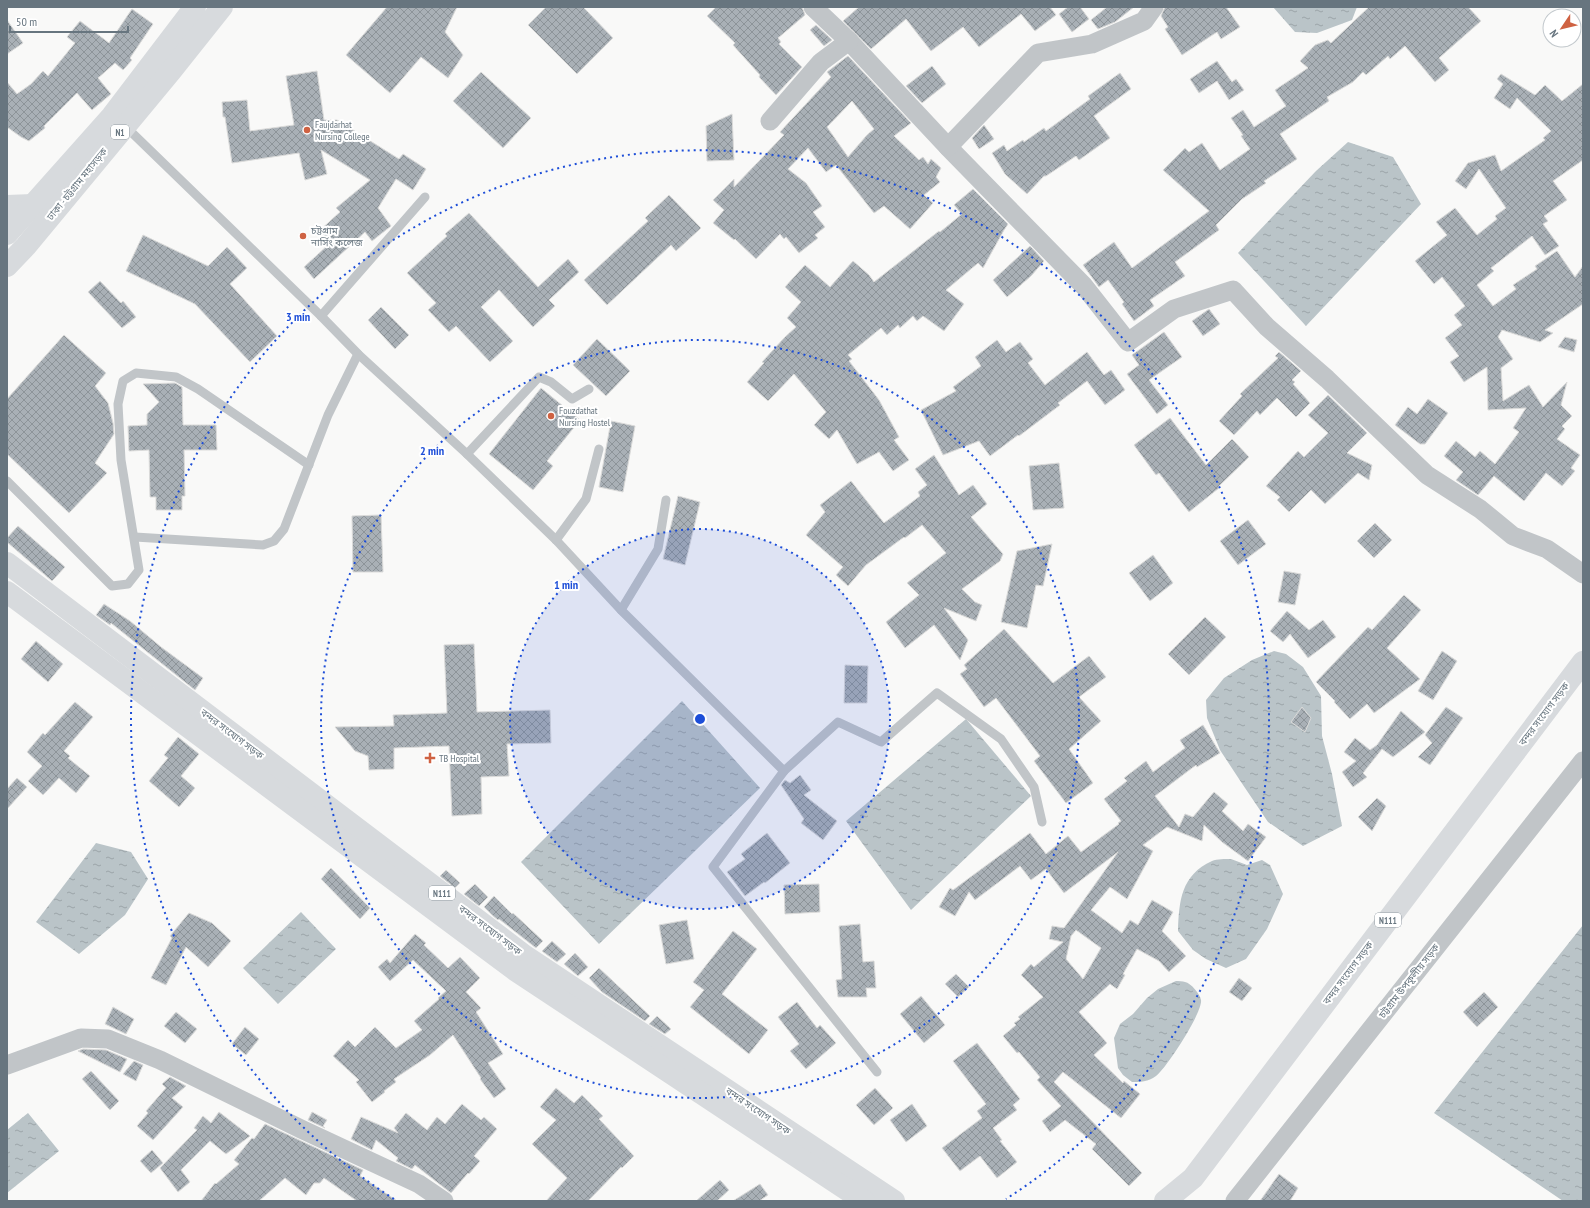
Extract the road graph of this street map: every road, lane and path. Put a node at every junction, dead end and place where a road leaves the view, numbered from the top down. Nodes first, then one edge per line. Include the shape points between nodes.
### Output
1 (195, 7) edge
2 (813, 7) edge
3 (1154, 7) edge
4 (222, 11) edge
5 (848, 41) junction
6 (770, 121) dead end
7 (125, 126) junction
8 (948, 147) junction
9 (424, 197) dead end
10 (33, 205) junction
11 (7, 206) edge
12 (7, 234) edge
13 (7, 266) edge
14 (321, 316) junction
15 (358, 354) junction
16 (589, 389) dead end
17 (599, 448) dead end
18 (467, 454) junction
19 (308, 465) junction
20 (7, 481) edge
21 (666, 500) dead end
22 (135, 537) junction
23 (556, 540) junction
24 (7, 563) edge
25 (1583, 574) edge
26 (7, 592) edge
27 (621, 610) junction
28 (1583, 662) edge
29 (1583, 761) edge
30 (784, 771) junction
31 (1042, 822) dead end
32 (7, 1065) edge
33 (877, 1072) dead end
34 (1193, 1178) junction
35 (444, 1201) edge
36 (864, 1201) edge
37 (894, 1201) edge
38 (1165, 1201) edge
39 (1179, 1201) edge
40 (1235, 1201) edge

1 - 10 main road, ঢাকা - চট্টগ্রাম মহাসড়ক / N1 via 112,116
2 - 5 street
3 - 8 street via 1144,21 1092,44 1038,53
4 - 7 main road, ঢাকা - চট্টগ্রাম মহাসড়ক / N1
5 - 6 street via 821,62
5 - 8 street
7 - 13 main road, ঢাকা - চট্টগ্রাম মহাসড়ক / N1
7 - 14 lane
8 - 25 street via 1084,286 1128,342 1174,309 1233,290 1267,327 1327,379 1427,475 1480,509 1514,536 1547,549
9 - 14 lane
10 - 11 main road
10 - 12 main road, ঢাকা - চট্টগ্রাম মহাসড়ক / N1
14 - 15 lane
15 - 18 lane
15 - 19 lane via 328,415
16 - 18 lane via 572,399 551,382 539,377
17 - 23 lane via 586,499
18 - 23 lane
19 - 22 lane via 284,529 274,541 263,545
19 - 22 lane via 198,389 176,377 136,373 123,381 118,404 121,460
20 - 22 lane via 112,586 128,584 140,570
21 - 27 lane via 658,549
23 - 27 lane
24 - 37 main road, বন্দর সংযোগ সড়ক / N111 via 525,956
26 - 36 main road, বন্দর সংযোগ সড়ক / N111 via 515,970
27 - 30 lane
28 - 34 main road, বন্দর সংযোগ সড়ক / N111
29 - 40 street, চট্টগ্রাম উপকূলীয় সড়ক
30 - 31 lane via 838,722 881,742 937,693 1001,739 1034,788
30 - 33 lane via 713,867
32 - 35 street via 80,1038 108,1039 160,1060 419,1184
34 - 38 main road, বন্দর সংযোগ সড়ক
34 - 39 main road, N111

